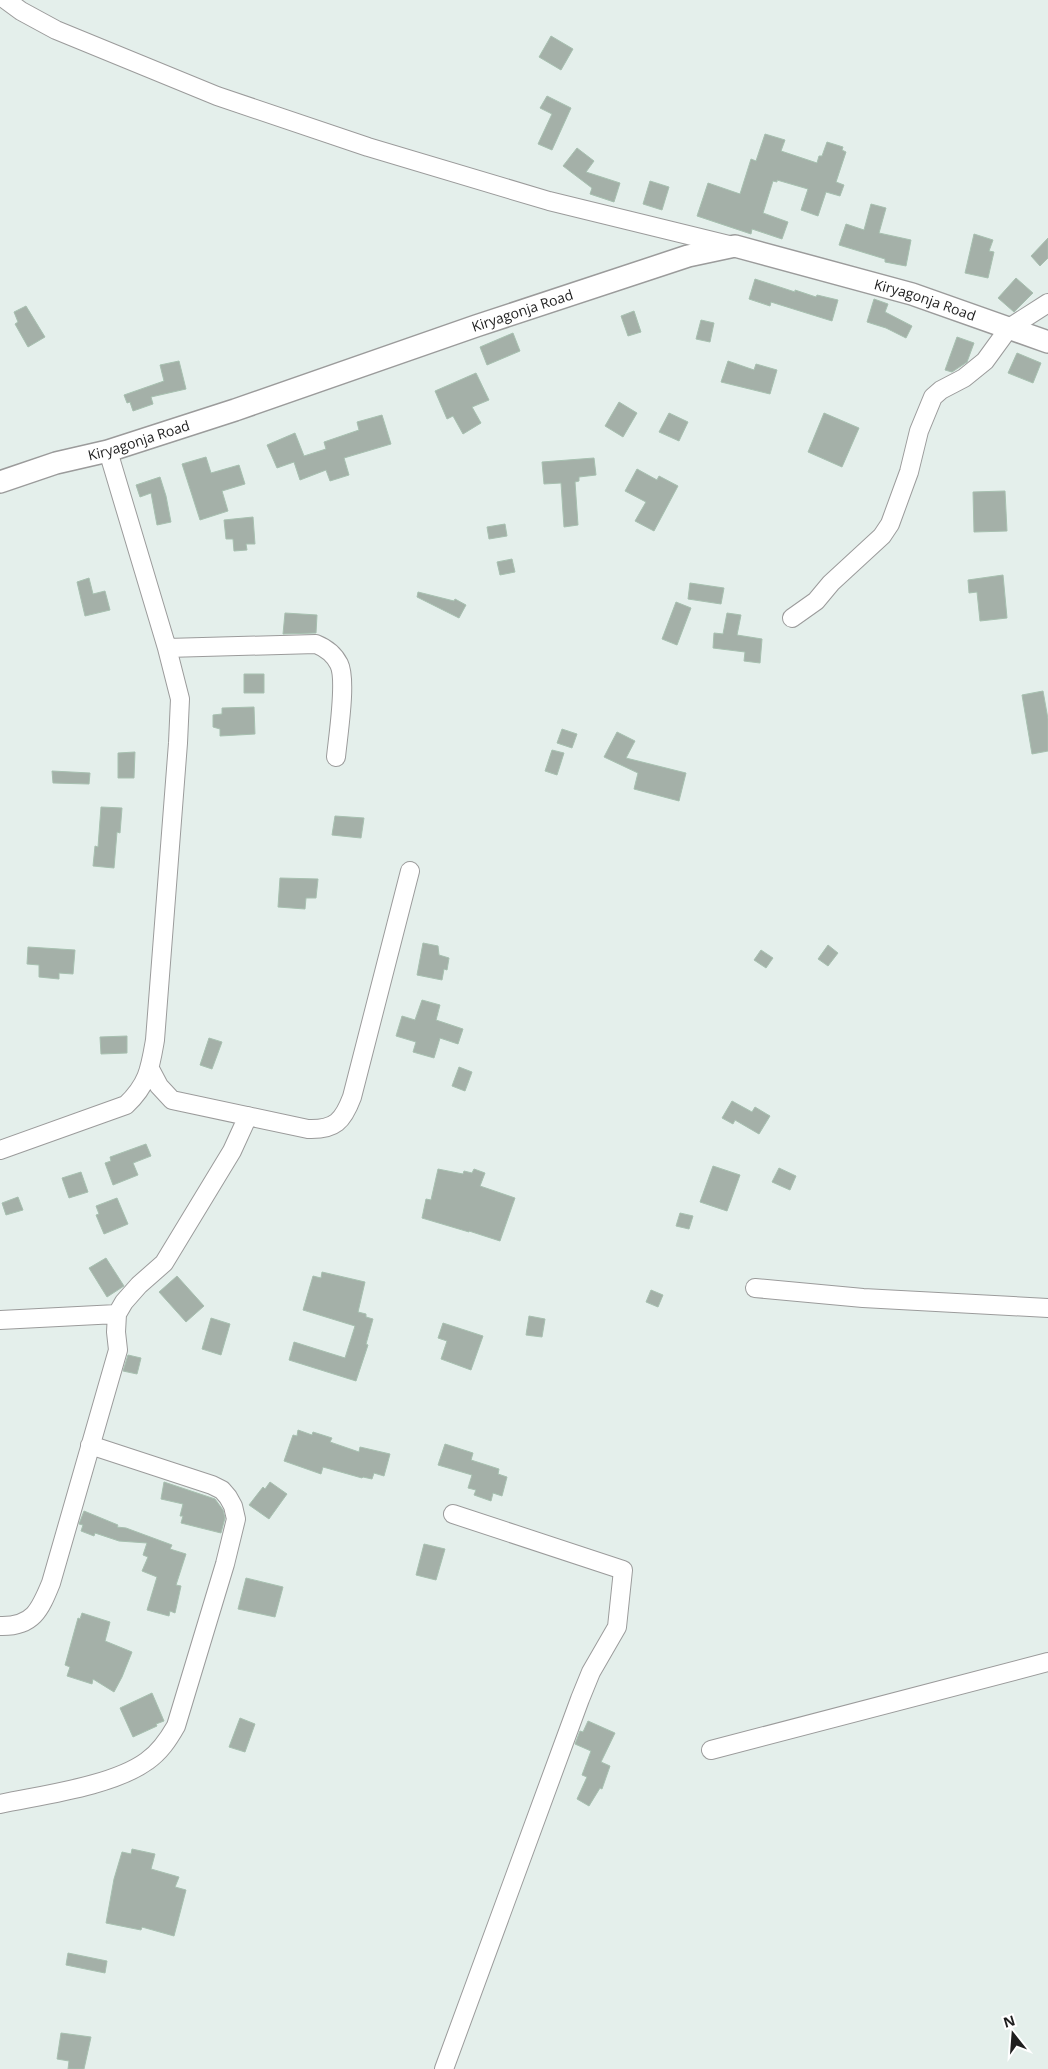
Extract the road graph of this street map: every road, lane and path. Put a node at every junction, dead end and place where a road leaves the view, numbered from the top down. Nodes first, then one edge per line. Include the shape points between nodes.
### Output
1 (6, 0) edge
2 (735, 246) junction
3 (1048, 303) edge
4 (1009, 328) junction
5 (1048, 342) edge
6 (108, 450) junction
7 (0, 482) edge
8 (792, 618) dead end
9 (167, 648) junction
10 (336, 756) dead end
11 (410, 871) dead end
12 (150, 1069) junction
13 (248, 1116) junction
14 (0, 1150) edge
15 (755, 1288) dead end
16 (1048, 1308) edge
17 (117, 1314) junction
18 (0, 1320) edge
19 (90, 1446) junction
20 (453, 1514) dead end
21 (0, 1626) edge
22 (1048, 1662) edge
23 (711, 1750) dead end
24 (0, 1804) edge
25 (444, 2069) edge

1 - 2 street via 56,30 217,96 368,147 549,201
2 - 4 street, Kiryagonja Road via 912,294
2 - 6 street, Kiryagonja Road via 678,259
3 - 4 street
4 - 5 street, Kiryagonja Road
4 - 8 street via 985,361 933,397 890,524 882,536 830,583 816,601
6 - 7 street, Kiryagonja Road via 56,462
6 - 9 street
9 - 10 street via 316,644 326,648 340,665 342,683
9 - 12 street via 180,699 155,1040
11 - 13 street via 345,1115 322,1129
12 - 13 street via 172,1100
12 - 14 street via 140,1092 126,1105
13 - 17 street via 232,1151 164,1263 139,1285
15 - 16 street via 863,1298
17 - 18 street
17 - 19 street via 118,1350
19 - 21 street via 42,1604 35,1615 21,1624
19 - 24 street via 222,1490 234,1506 236,1519 225,1564 176,1726 164,1745 146,1762 85,1787
20 - 25 street via 623,1570 616,1627 580,1699
22 - 23 street

